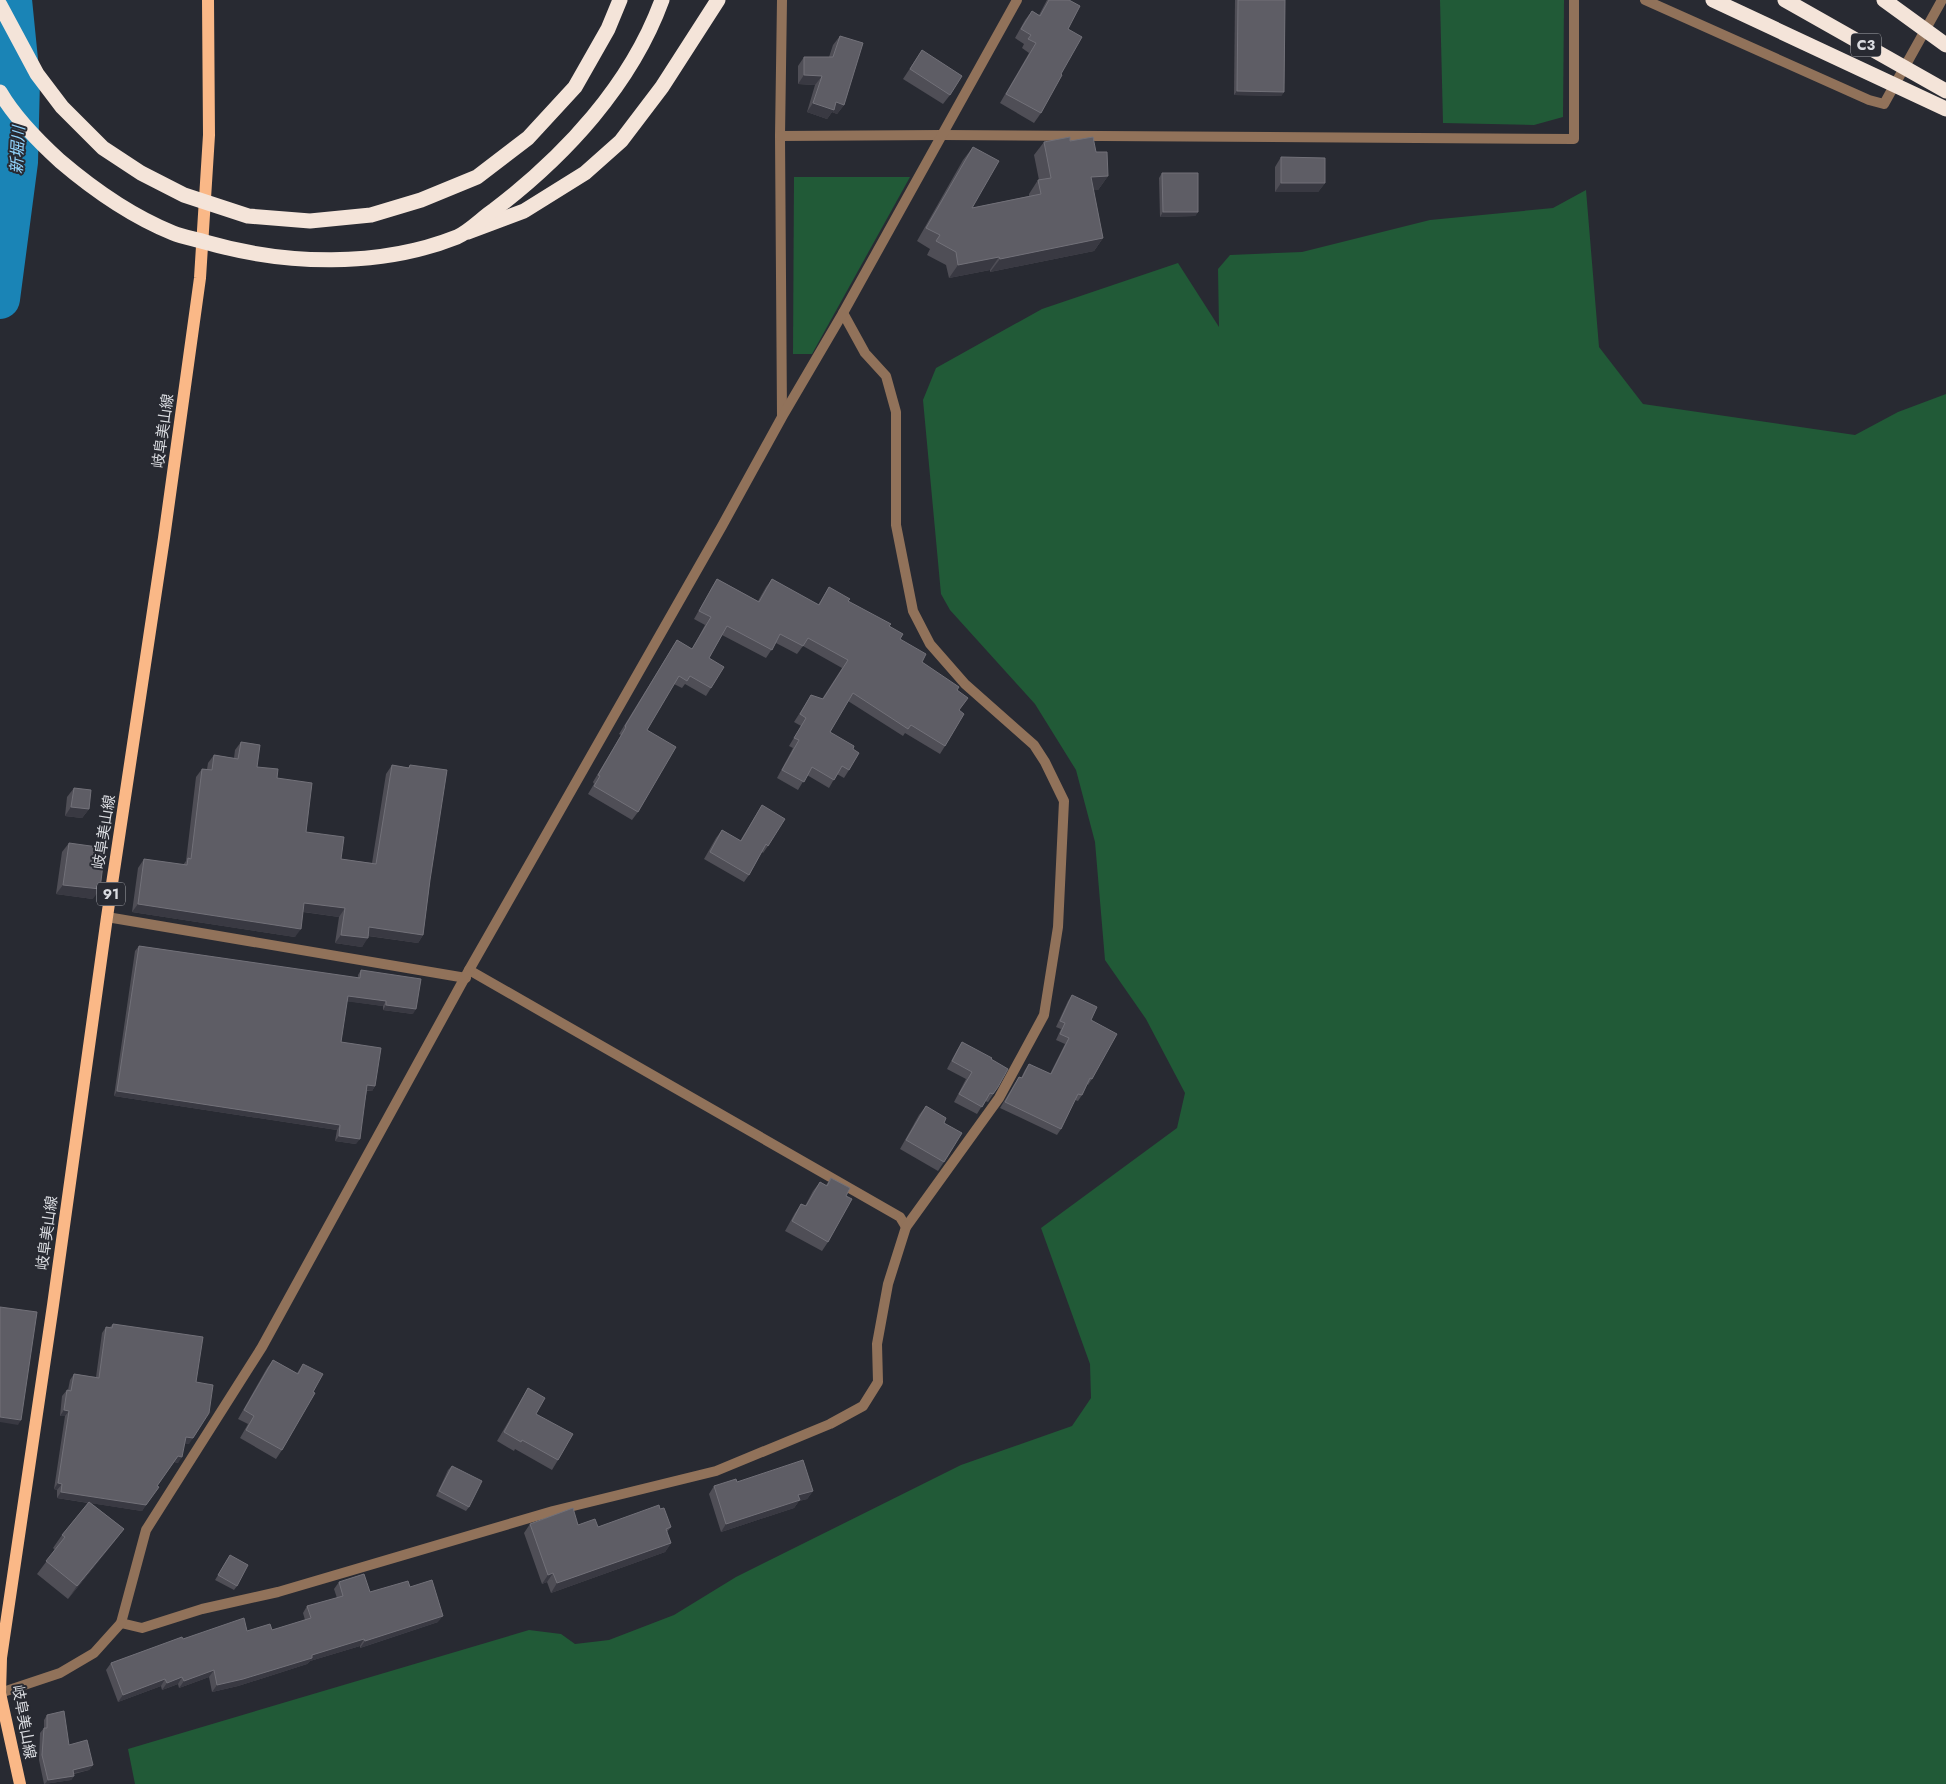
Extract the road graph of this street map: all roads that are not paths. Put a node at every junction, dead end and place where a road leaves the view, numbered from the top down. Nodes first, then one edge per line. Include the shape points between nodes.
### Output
1 (208, 0) edge
2 (620, 0) edge
3 (662, 0) edge
4 (718, 0) edge
5 (782, 0) edge
6 (1017, 0) edge
7 (1574, 0) edge
8 (1645, 0) edge
9 (1713, 0) edge
10 (1785, 0) edge
11 (1884, 0) edge
12 (1942, 0) edge
13 (0, 4) edge
14 (1946, 45) edge
15 (1946, 91) edge
16 (0, 92) edge
17 (1946, 109) edge
18 (942, 135) junction
19 (780, 136) junction
20 (458, 236) junction
21 (843, 313) junction
22 (782, 418) junction
23 (107, 917) junction
24 (468, 974) junction
25 (906, 1227) junction
26 (121, 1623) junction
27 (0, 1693) edge
28 (20, 1784) edge

1 - 23 main road, 岐阜美山線 / 91 via 209,135 200,278
2 - 13 highway, bridge via 608,29 575,87 528,138 477,177 422,200 371,214 310,221 248,216 184,195 104,148 62,107 37,74
3 - 20 highway, bridge via 654,23 618,83 583,128 520,190
4 - 20 highway, bridge via 662,87 621,141 585,173 524,211
5 - 19 street
6 - 18 street
7 - 18 street via 1574,139
8 - 12 street via 1884,104
9 - 17 highway, bridge
10 - 15 highway, C3, bridge
11 - 14 highway, bridge
16 - 20 highway, bridge via 10,109 46,148 87,184 131,212 173,233 234,250 273,256 336,259 401,254
18 - 19 street
18 - 21 street
19 - 22 street
21 - 22 street
21 - 25 street via 865,353 886,376 896,412 896,525 913,611 930,644 959,677 1034,745 1064,801 1058,927 1044,1016 999,1098
22 - 24 street
23 - 24 street
23 - 27 main road, 岐阜美山線 / 91 via 1,1658
24 - 25 street via 900,1217
24 - 26 street via 262,1347 146,1530
25 - 26 street via 888,1284 878,1344 878,1382 863,1406 830,1424 716,1471 553,1511 278,1592 202,1609 142,1628
26 - 27 street via 94,1653 60,1673
27 - 28 main road, 岐阜美山線 / 91

